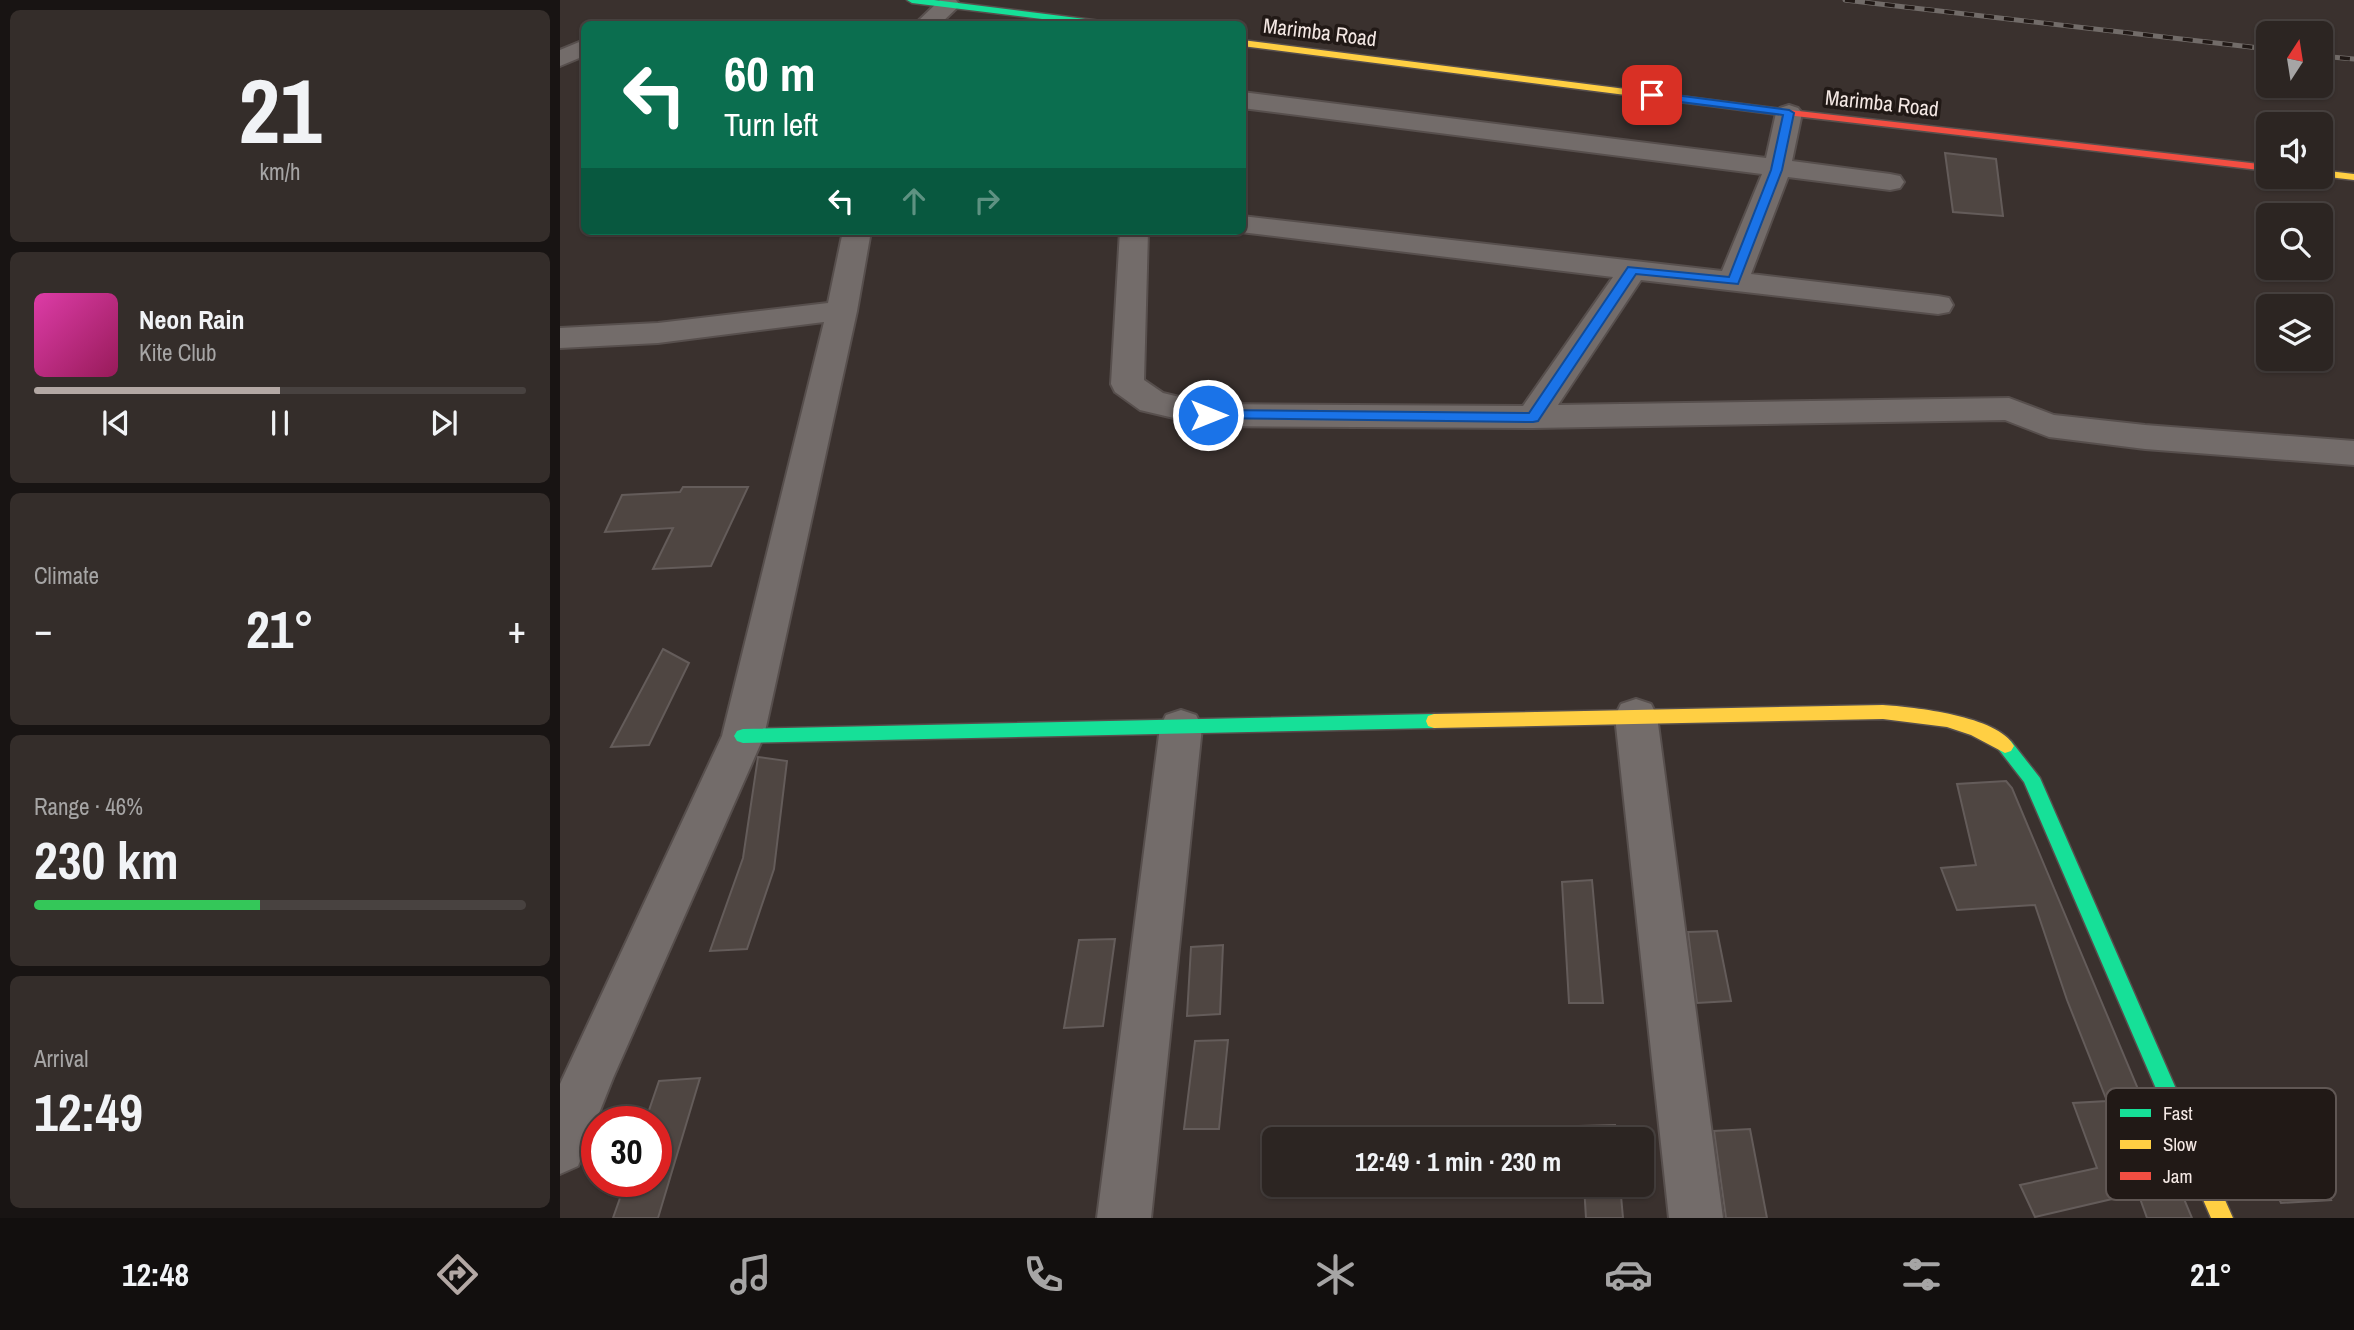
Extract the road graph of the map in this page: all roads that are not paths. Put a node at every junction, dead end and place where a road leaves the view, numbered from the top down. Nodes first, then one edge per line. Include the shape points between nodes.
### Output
1 (912, 0) edge
2 (948, 5) junction
3 (929, 21) edge
4 (1077, 21) edge
5 (1246, 44) edge
6 (581, 48) edge
7 (560, 59) edge
8 (1246, 101) edge
9 (1789, 113) junction
10 (2256, 166) edge
11 (1777, 170) junction
12 (2333, 175) edge
13 (2354, 177) edge
14 (1890, 182) dead end
15 (1246, 225) edge
16 (857, 235) edge
17 (1134, 235) edge
18 (1633, 270) junction
19 (1733, 281) junction
20 (1938, 305) dead end
21 (842, 311) junction
22 (560, 338) edge
23 (1533, 417) junction
24 (2354, 453) edge
25 (1636, 716) junction
26 (1181, 727) junction
27 (743, 736) junction
28 (575, 1069) edge
29 (2166, 1088) edge
30 (560, 1149) edge
31 (2214, 1200) edge
32 (1124, 1218) edge
33 (1696, 1218) edge
34 (2222, 1218) edge

1 - 2 street
2 - 3 street
2 - 4 street
5 - 9 street, Marimba Road
6 - 7 street
8 - 11 street
9 - 10 street, Marimba Road
9 - 11 street
11 - 14 street
11 - 19 street
12 - 13 street
15 - 18 street
16 - 21 street
17 - 23 street via 1127,384 1152,402 1208,415
18 - 19 street
18 - 23 street
19 - 20 street
21 - 22 street via 658,333
21 - 27 street
23 - 24 street via 2009,409 2049,426
25 - 26 street
25 - 29 street via 1914,713 1965,723 2008,747 2031,778
25 - 33 street
26 - 27 street
26 - 32 street
27 - 28 street
28 - 30 street
31 - 34 street

